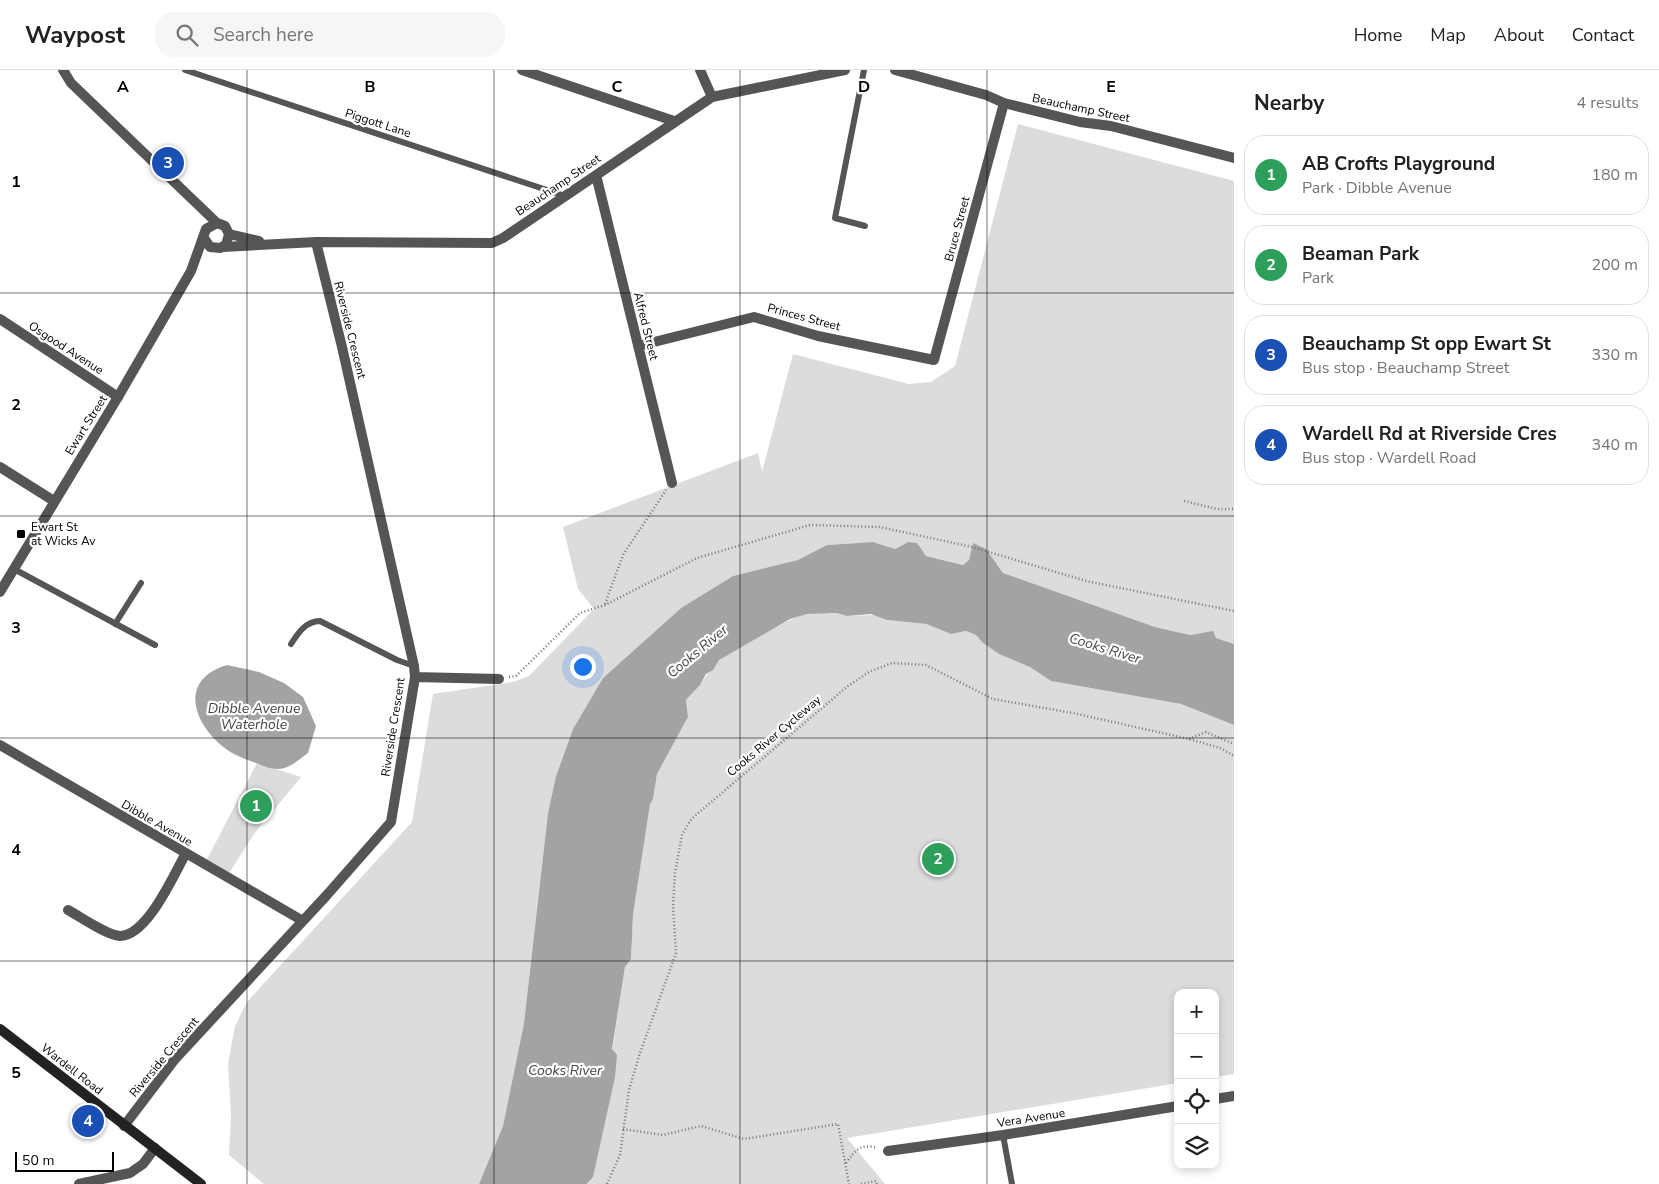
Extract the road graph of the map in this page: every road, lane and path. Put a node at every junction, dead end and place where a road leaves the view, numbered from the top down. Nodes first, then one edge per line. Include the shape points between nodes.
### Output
1 (63, 70) edge
2 (185, 70) edge
3 (522, 70) edge
4 (700, 70) edge
5 (845, 70) edge
6 (864, 70) edge
7 (895, 70) edge
8 (712, 97) junction
9 (1004, 103) junction
10 (674, 121) junction
11 (1234, 158) edge
12 (596, 175) junction
13 (564, 196) junction
14 (196, 205) junction
15 (217, 223) junction
16 (865, 226) dead end
17 (205, 234) junction
18 (229, 234) junction
19 (316, 242) junction
20 (267, 243) junction
21 (218, 248) junction
22 (191, 271) junction
23 (0, 319) edge
24 (638, 346) junction
25 (934, 360) joint
26 (118, 397) junction
27 (0, 467) edge
28 (672, 482) joint
29 (54, 501) junction
30 (1184, 501) dead end
31 (1234, 509) edge
32 (14, 569) junction
33 (140, 583) dead end
34 (0, 592) edge
35 (604, 605) junction
36 (1234, 611) edge
37 (115, 624) junction
38 (291, 644) dead end
39 (154, 645) dead end
40 (414, 666) junction
41 (415, 677) junction
42 (500, 680) joint
43 (1190, 739) junction
44 (1234, 744) edge
45 (0, 745) edge
46 (1234, 756) edge
47 (185, 855) junction
48 (68, 910) dead end
49 (303, 921) junction
50 (0, 1029) edge
51 (1234, 1096) edge
52 (1219, 1098) edge
53 (1174, 1107) edge
54 (124, 1126) junction
55 (623, 1129) junction
56 (1003, 1135) junction
57 (155, 1148) junction
58 (888, 1152) joint
59 (845, 1163) junction
60 (79, 1184) edge
61 (201, 1184) edge
62 (607, 1184) edge
63 (849, 1184) edge
64 (861, 1184) edge
65 (877, 1184) edge
66 (1012, 1184) edge

1 - 14 street via 71,83
2 - 13 lane, Piggott Lane
3 - 10 street
4 - 8 street
5 - 8 street, Beauchamp Street
6 - 16 lane via 835,218
7 - 9 street, Beauchamp Street
8 - 10 street, Beauchamp Street
9 - 11 street, Beauchamp Street via 1080,122 1111,126
9 - 25 street, Bruce Street
10 - 12 street, Beauchamp Street
12 - 13 street, Beauchamp Street
12 - 24 street, Alfred Street
13 - 19 street, Beauchamp Street via 503,238 492,242
14 - 15 street
14 - 17 street
15 - 17 street
15 - 18 street via 225,226
17 - 21 street via 207,245
17 - 22 street, Ewart Street
18 - 20 street, Beauchamp Street
18 - 21 street via 228,241
19 - 20 street, Beauchamp Street
19 - 40 street, Riverside Crescent
20 - 21 street, Beauchamp Street
21 - 22 street, Ewart Street
22 - 26 street, Ewart Street
23 - 26 street, Osgood Avenue
24 - 25 street, Princes Street via 754,317 818,336
24 - 28 street, Alfred Street
26 - 29 street, Ewart Street
27 - 29 street
28 - 35 path via 623,555
29 - 32 street, Ewart Street
30 - 31 path via 1217,509
32 - 34 street, Ewart Street
32 - 37 lane
33 - 37 lane
35 - 36 path via 697,558 810,524 880,527 972,547 1086,581
35 - 42 path via 580,612 516,676
37 - 39 lane
38 - 40 lane via 311,622 320,621
40 - 41 street, Riverside Crescent
41 - 42 street
41 - 49 street, Riverside Crescent via 391,822
43 - 44 path via 1206,732
43 - 46 path, Cooks River Cycleway
43 - 55 path, Cooks River Cycleway via 1072,712 993,699 926,665 892,663 869,672 848,686 697,814 682,835 673,905 676,953 639,1056
45 - 47 street, Dibble Avenue
47 - 48 street via 138,930 128,934 110,934
47 - 49 street, Dibble Avenue
49 - 54 street, Riverside Crescent via 175,1060
50 - 54 main road, Wardell Road
51 - 52 street
53 - 56 street, Vera Avenue
54 - 57 main road, Wardell Road
55 - 59 path via 663,1135 700,1126 744,1139 838,1124
55 - 62 path, Cooks River Cycleway via 620,1155
56 - 58 street, Vera Avenue
56 - 66 lane
57 - 60 street via 143,1164 130,1173
57 - 61 main road, Wardell Road
58 - 59 path via 864,1145 856,1149
59 - 63 path
64 - 65 path via 876,1181

